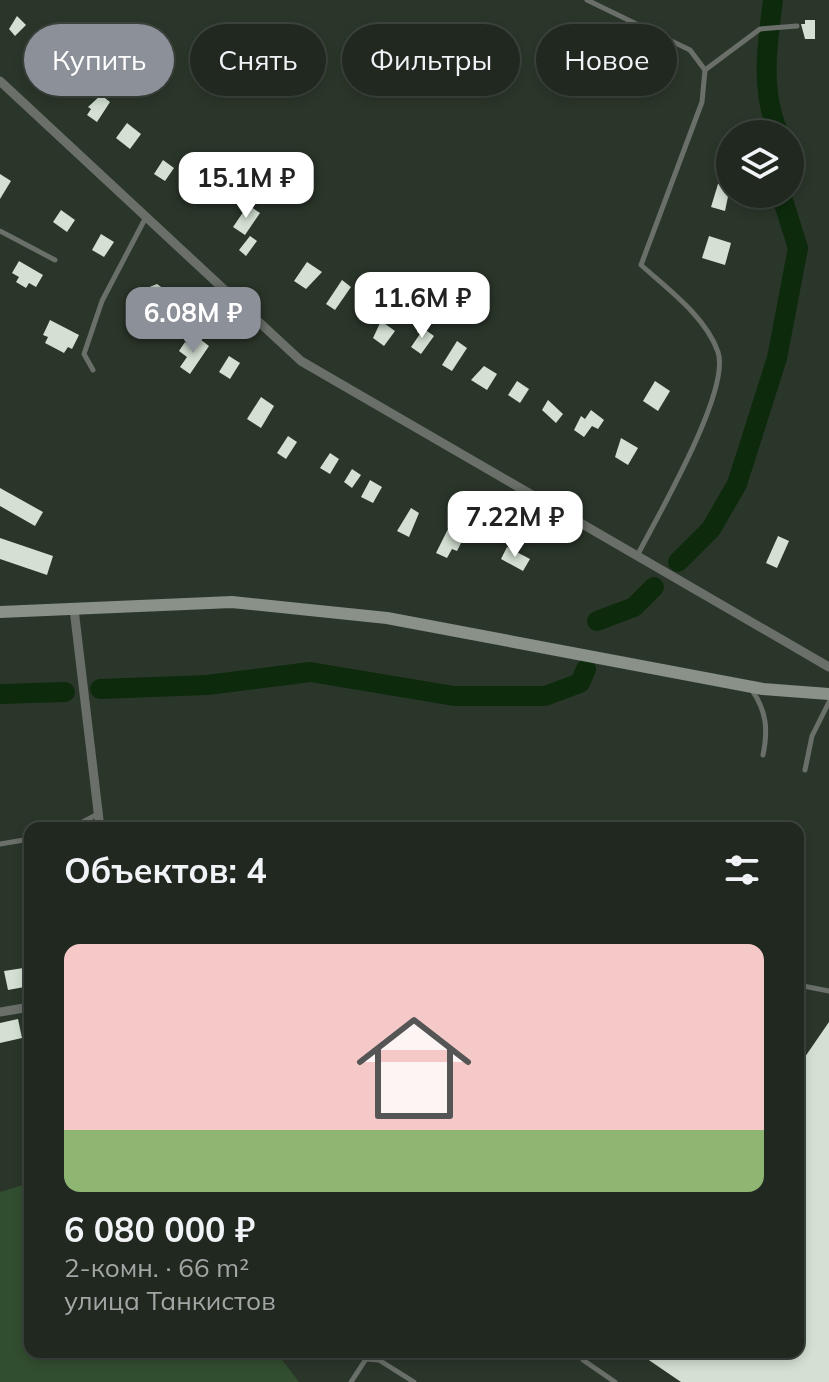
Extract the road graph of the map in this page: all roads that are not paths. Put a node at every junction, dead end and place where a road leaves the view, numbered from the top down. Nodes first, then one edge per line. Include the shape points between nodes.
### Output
1 (587, 0) edge
2 (797, 26) dead end
3 (705, 70) junction
4 (0, 81) edge
5 (146, 216) junction
6 (0, 231) edge
7 (55, 260) dead end
8 (93, 370) dead end
9 (637, 557) junction
10 (74, 609) junction
11 (0, 612) edge
12 (829, 667) edge
13 (749, 686) junction
14 (829, 694) edge
15 (829, 702) edge
16 (763, 755) dead end
17 (805, 770) dead end
18 (96, 815) junction
19 (83, 822) edge
20 (98, 822) edge
21 (24, 840) edge
22 (0, 844) edge
23 (804, 986) edge
24 (829, 991) edge
25 (24, 1008) edge
26 (0, 1012) edge
27 (584, 1358) edge
28 (366, 1359) joint
29 (351, 1382) edge
30 (414, 1382) edge
31 (615, 1382) edge

1 - 3 lane via 690,50
2 - 3 lane via 760,29
3 - 9 lane via 702,102 641,265 707,332 719,354 718,382 702,427
4 - 5 street
5 - 8 lane via 102,301 84,354
5 - 9 street via 301,361
6 - 7 lane
9 - 12 street
10 - 11 main road
10 - 13 main road via 232,602 387,618
10 - 18 street
13 - 14 main road
13 - 16 lane via 766,722
15 - 17 lane via 812,736
18 - 19 lane
18 - 20 street
21 - 22 lane
23 - 24 lane
25 - 26 street
27 - 31 lane
28 - 29 lane
28 - 30 lane via 379,1360

